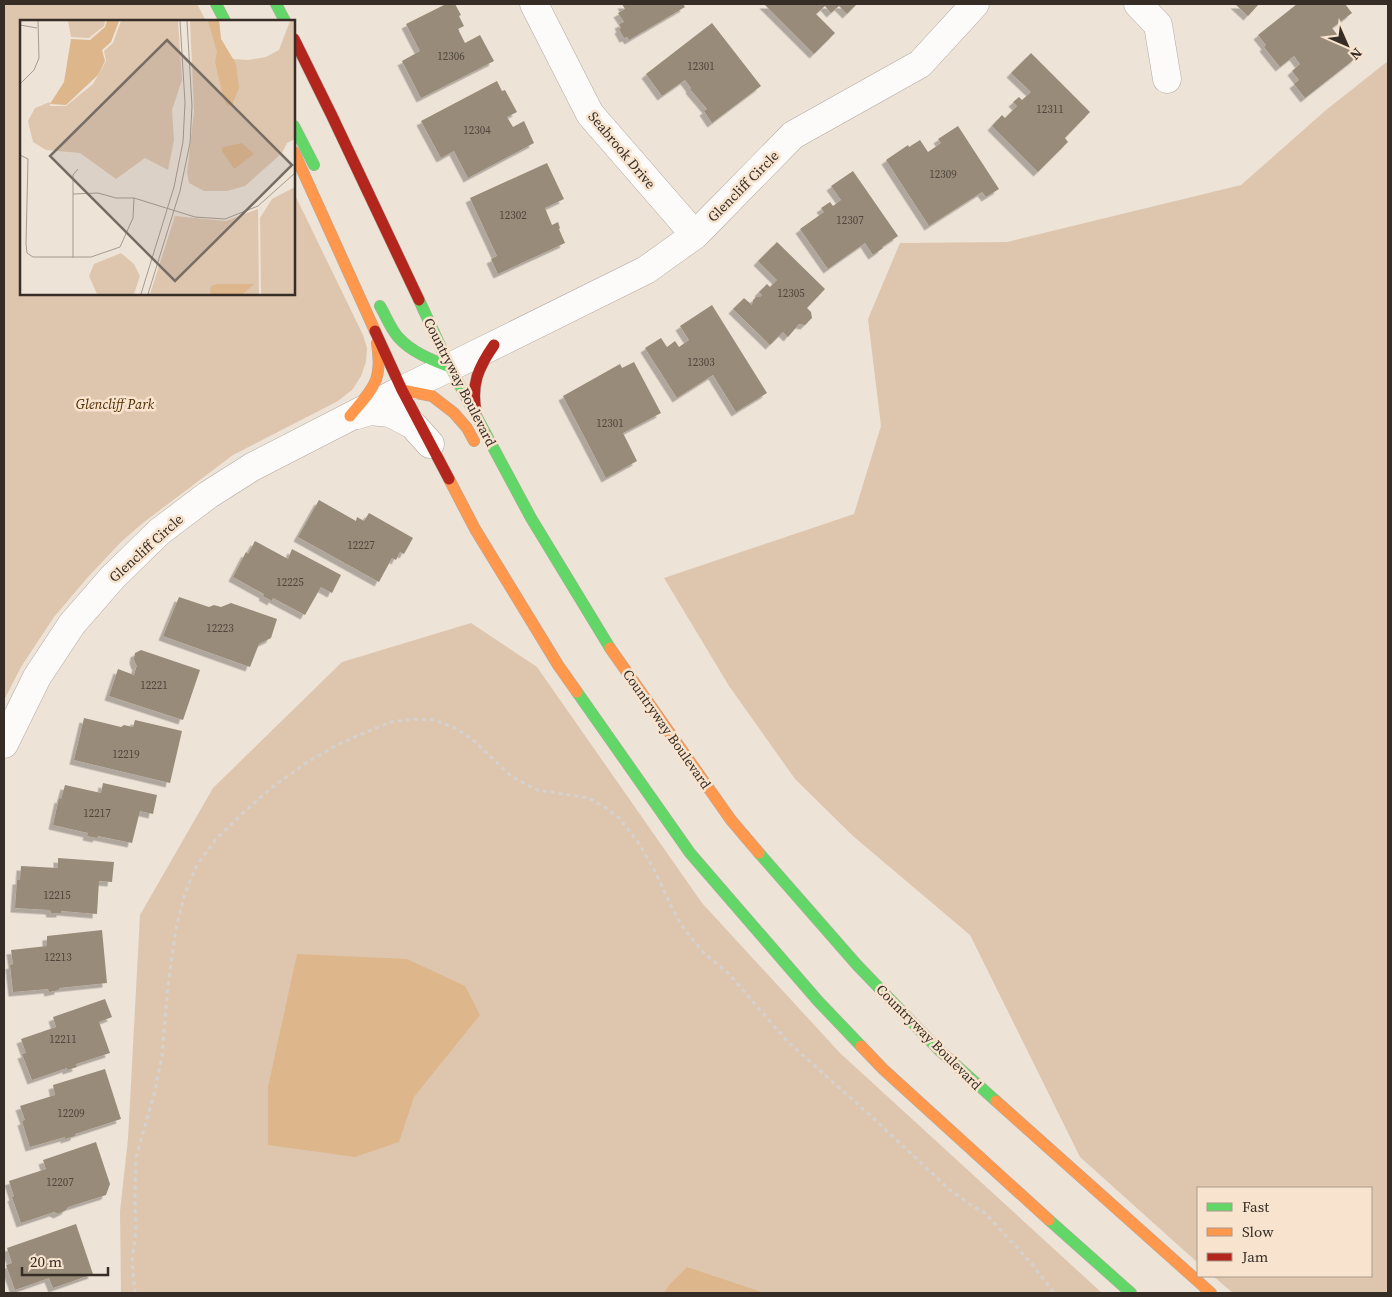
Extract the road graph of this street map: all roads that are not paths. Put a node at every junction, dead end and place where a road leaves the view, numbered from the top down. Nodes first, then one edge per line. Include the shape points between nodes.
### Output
1 (216, 4) edge
2 (276, 4) edge
3 (534, 4) edge
4 (975, 4) edge
5 (1138, 4) edge
6 (225, 20) edge
7 (284, 20) edge
8 (295, 41) edge
9 (1167, 79) dead end
10 (295, 128) edge
11 (295, 154) edge
12 (320, 177) dead end
13 (695, 235) junction
14 (377, 299) dead end
15 (424, 314) junction
16 (375, 332) junction
17 (494, 345) junction
18 (422, 355) junction
19 (450, 367) junction
20 (402, 390) junction
21 (432, 396) junction
22 (350, 416) junction
23 (478, 419) junction
24 (430, 444) junction
25 (480, 452) dead end
26 (577, 615) dead end
27 (602, 637) junction
28 (4, 744) edge
29 (1131, 1293) edge
30 (1211, 1293) edge

1 - 6 street
2 - 7 street
3 - 13 street, Seabrook Drive via 590,114
4 - 13 street, Glencliff Circle via 920,64 793,136
5 - 9 street via 1158,25
8 - 15 street, Countryway Boulevard
10 - 12 street
11 - 16 street
13 - 17 street, Glencliff Circle via 646,270
14 - 18 street via 399,338
15 - 17 street, Glencliff Circle via 453,343 474,348
15 - 18 street via 426,338
15 - 19 street, Countryway Boulevard
16 - 20 street
16 - 22 street via 380,358 378,376 369,394
17 - 19 street, Glencliff Circle
17 - 23 street via 476,378 473,396
18 - 19 street
18 - 20 street
19 - 20 street, Glencliff Circle
19 - 21 street, Glencliff Circle
19 - 23 street, Countryway Boulevard
20 - 21 street
20 - 22 street, Glencliff Circle
20 - 24 street
21 - 24 street, Glencliff Circle via 428,412
21 - 25 street via 467,428
22 - 24 street, Glencliff Circle via 370,411 390,413 413,425
22 - 28 street, Glencliff Circle via 252,467 159,532 112,578 72,624 37,677
23 - 27 street, Countryway Boulevard via 531,518
24 - 29 street via 474,529 558,665 690,853 818,1001 883,1069
26 - 27 street
27 - 30 street, Countryway Boulevard via 731,820 857,964 939,1050

